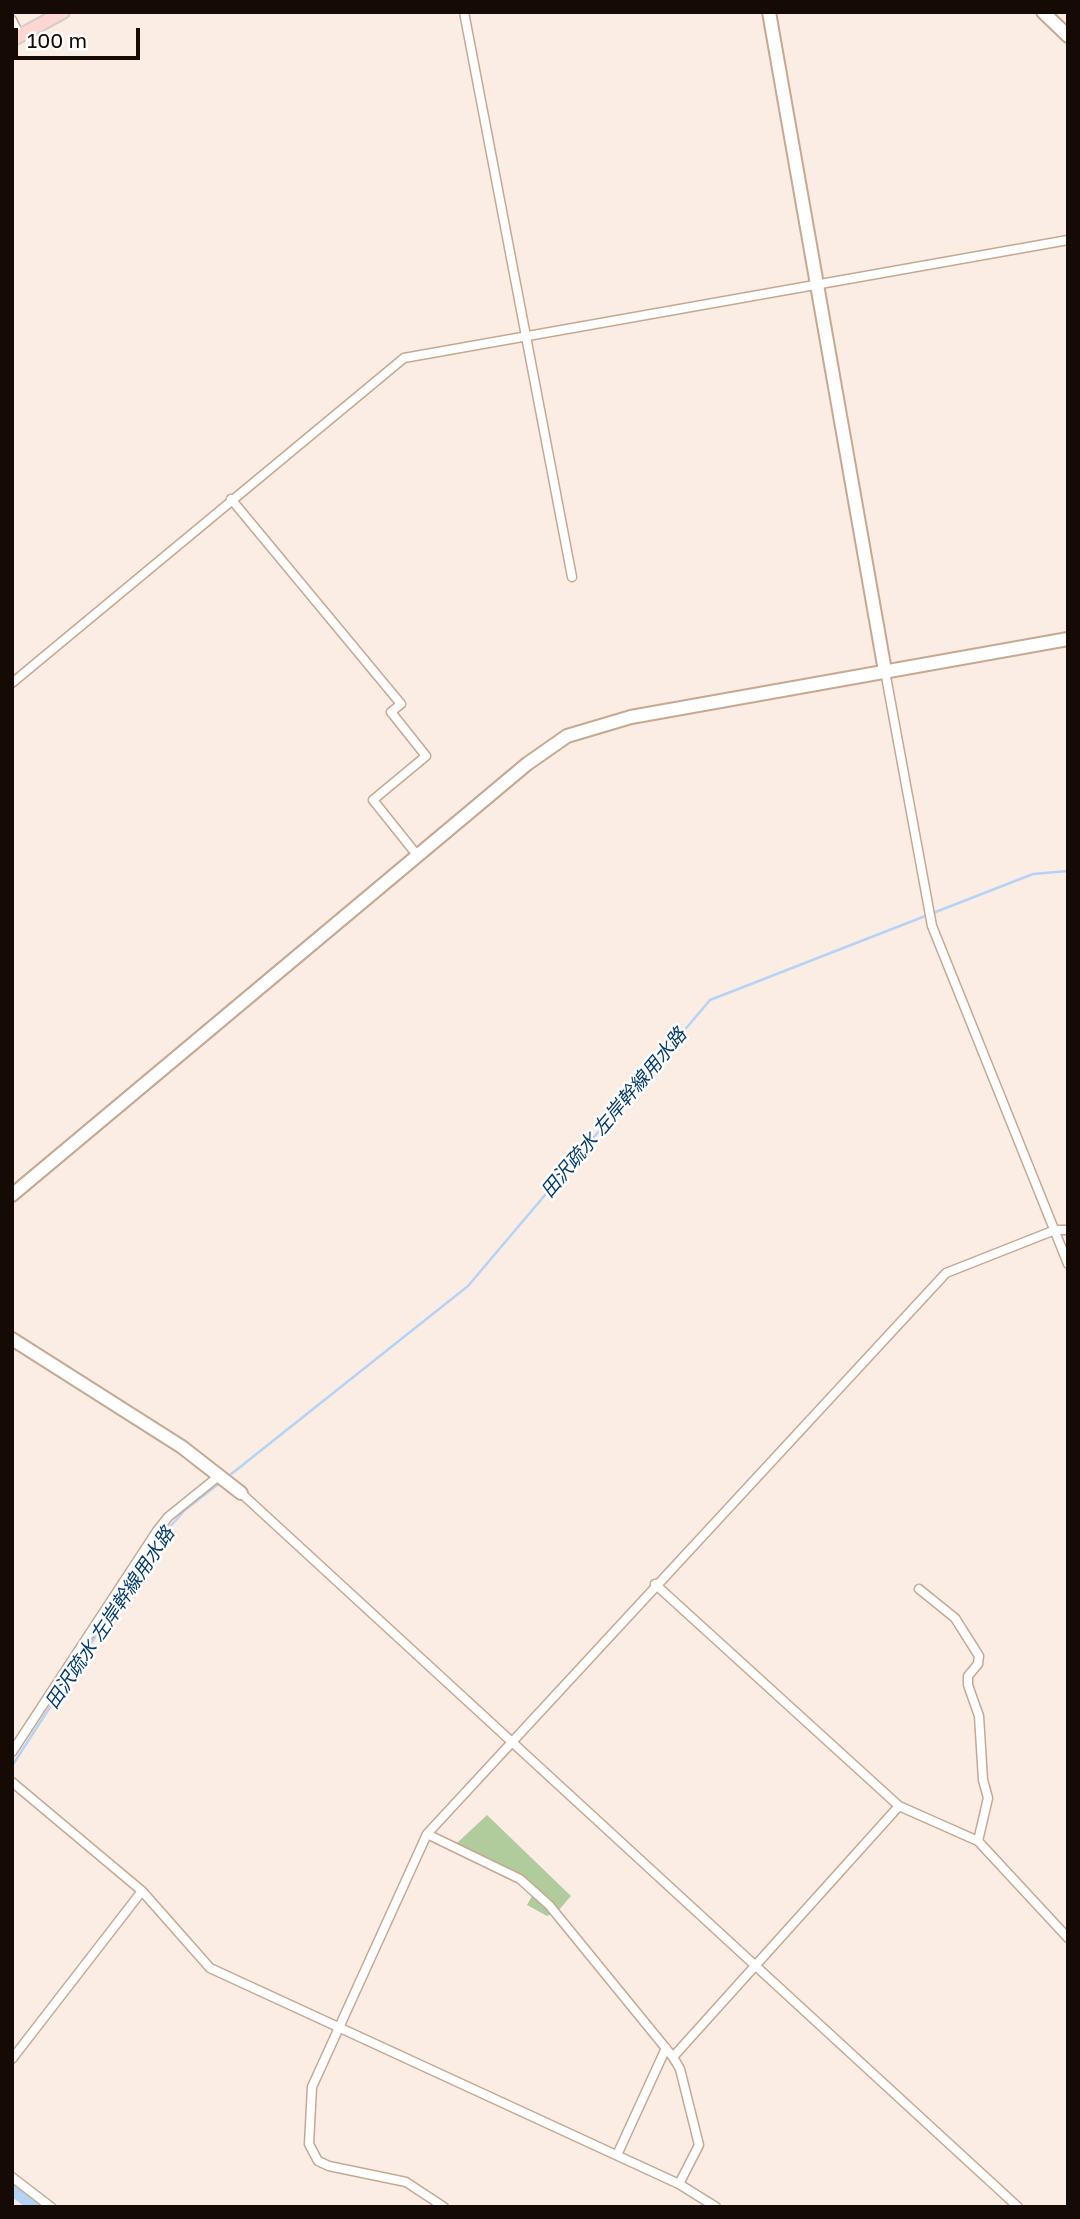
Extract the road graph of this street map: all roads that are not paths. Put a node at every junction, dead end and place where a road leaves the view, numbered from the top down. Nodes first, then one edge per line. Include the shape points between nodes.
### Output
1 (63, 12) edge
2 (464, 12) edge
3 (769, 12) edge
4 (1043, 12) edge
5 (12, 20) edge
6 (1068, 36) edge
7 (16, 38) edge
8 (1068, 240) edge
9 (817, 284) junction
10 (524, 335) junction
11 (231, 499) junction
12 (572, 578) dead end
13 (1068, 639) edge
14 (885, 671) junction
15 (12, 683) edge
16 (416, 855) junction
17 (12, 1195) edge
18 (1055, 1230) junction
19 (1068, 1230) edge
20 (1068, 1264) edge
21 (12, 1339) edge
22 (220, 1475) junction
23 (241, 1493) joint
24 (656, 1584) junction
25 (919, 1589) dead end
26 (513, 1742) junction
27 (12, 1752) edge
28 (12, 1782) edge
29 (898, 1805) junction
30 (427, 1834) junction
31 (978, 1841) junction
32 (142, 1891) junction
33 (1068, 1938) edge
34 (757, 1965) junction
35 (339, 2027) junction
36 (666, 2048) junction
37 (673, 2057) junction
38 (12, 2059) edge
39 (617, 2155) junction
40 (12, 2177) edge
41 (680, 2184) junction
42 (51, 2207) edge
43 (444, 2207) edge
44 (716, 2207) edge
45 (1017, 2207) edge

1 - 7 main road
2 - 10 street
3 - 9 street
4 - 6 street
5 - 7 street
8 - 9 street
9 - 10 street
9 - 14 street
10 - 11 street via 396,362
10 - 12 street
11 - 15 street
11 - 16 street via 401,704 391,712 426,756 373,800
13 - 14 street
14 - 16 street via 631,717 567,736
14 - 18 street via 931,922
16 - 17 street
18 - 19 street
18 - 20 street
18 - 24 street via 946,1273
21 - 22 street
22 - 23 street
22 - 27 street via 157,1531
23 - 26 street
24 - 26 street
24 - 29 street
25 - 31 street via 955,1618 979,1656 968,1676 979,1716 988,1798
26 - 30 street
26 - 34 street
28 - 32 street
29 - 31 street
29 - 34 street
30 - 35 street
30 - 36 street via 520,1879 550,1905
31 - 33 street
32 - 35 street via 210,1968
32 - 38 street
34 - 37 street
34 - 45 street
35 - 39 street
35 - 43 street via 309,2098 312,2153 330,2166 406,2182
36 - 37 street
36 - 39 street
37 - 41 street via 680,2068 699,2145
39 - 41 street
40 - 42 street
41 - 44 street

